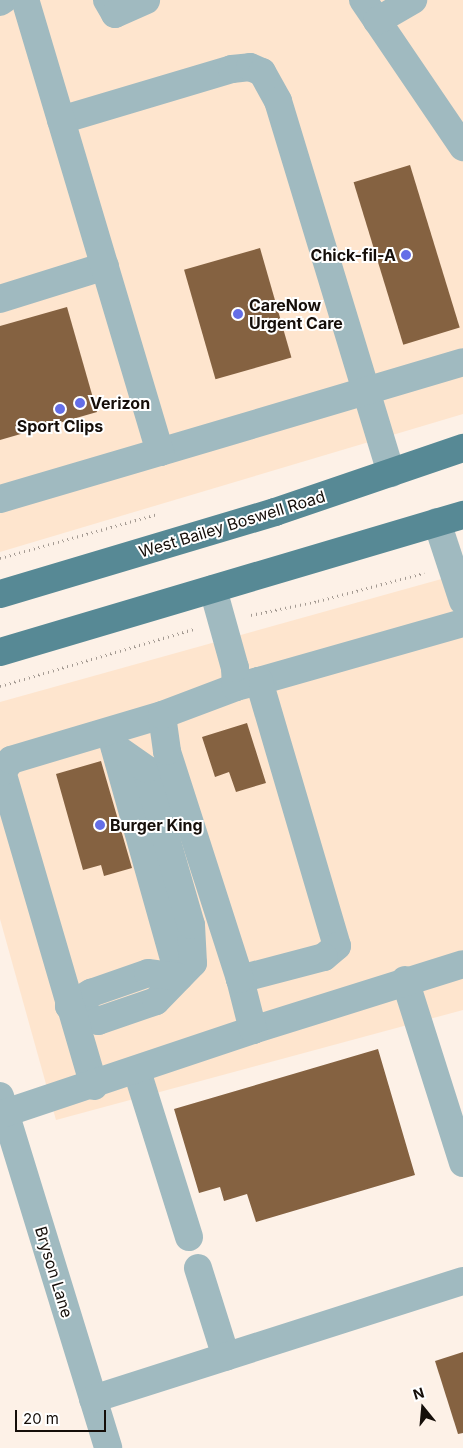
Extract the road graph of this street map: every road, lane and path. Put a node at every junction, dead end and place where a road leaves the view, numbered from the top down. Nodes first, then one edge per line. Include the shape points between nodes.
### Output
1 (26, 0) edge
2 (107, 0) edge
3 (146, 0) edge
4 (413, 0) edge
5 (370, 10) edge
6 (61, 120) junction
7 (463, 147) edge
8 (105, 266) junction
9 (0, 299) edge
10 (463, 362) edge
11 (366, 390) junction
12 (463, 448) edge
13 (160, 452) junction
14 (391, 473) junction
15 (0, 499) edge
16 (463, 515) edge
17 (437, 522) junction
18 (213, 589) junction
19 (0, 594) edge
20 (463, 601) edge
21 (463, 623) edge
22 (0, 652) edge
23 (248, 684) junction
24 (162, 715) junction
25 (112, 739) junction
26 (463, 964) edge
27 (240, 979) junction
28 (405, 980) junction
29 (69, 1006) junction
30 (253, 1030) junction
31 (137, 1071) junction
32 (94, 1086) junction
33 (3, 1104) edge
34 (463, 1164) edge
35 (188, 1237) dead end
36 (198, 1268) dead end
37 (463, 1281) edge
38 (226, 1357) junction
39 (93, 1399) junction
40 (108, 1448) edge

1 - 6 street
2 - 3 street via 115,14
4 - 5 street
5 - 7 street
6 - 8 street
6 - 11 street via 232,70 250,67 262,72 278,101
8 - 9 street
8 - 13 street
10 - 11 street
11 - 13 street
11 - 14 street
12 - 14 main road, West Bailey Boswell Road
13 - 15 street
14 - 19 main road, West Bailey Boswell Road via 276,512
16 - 17 main road
17 - 18 main road
17 - 20 street
18 - 22 main road
18 - 23 street via 235,668
21 - 23 street
23 - 24 street
23 - 27 street via 336,946 324,957
24 - 25 street
24 - 27 street via 167,751
25 - 29 street via 11,760 2,772
25 - 29 street via 179,977 156,1001 98,1021
26 - 28 street
27 - 30 street
28 - 30 street
28 - 34 street
29 - 32 street
30 - 31 street
31 - 32 street
31 - 35 street
32 - 33 street
33 - 39 street, Bryson Lane
36 - 38 street
37 - 38 street
38 - 39 street
39 - 40 street, Bryson Lane

